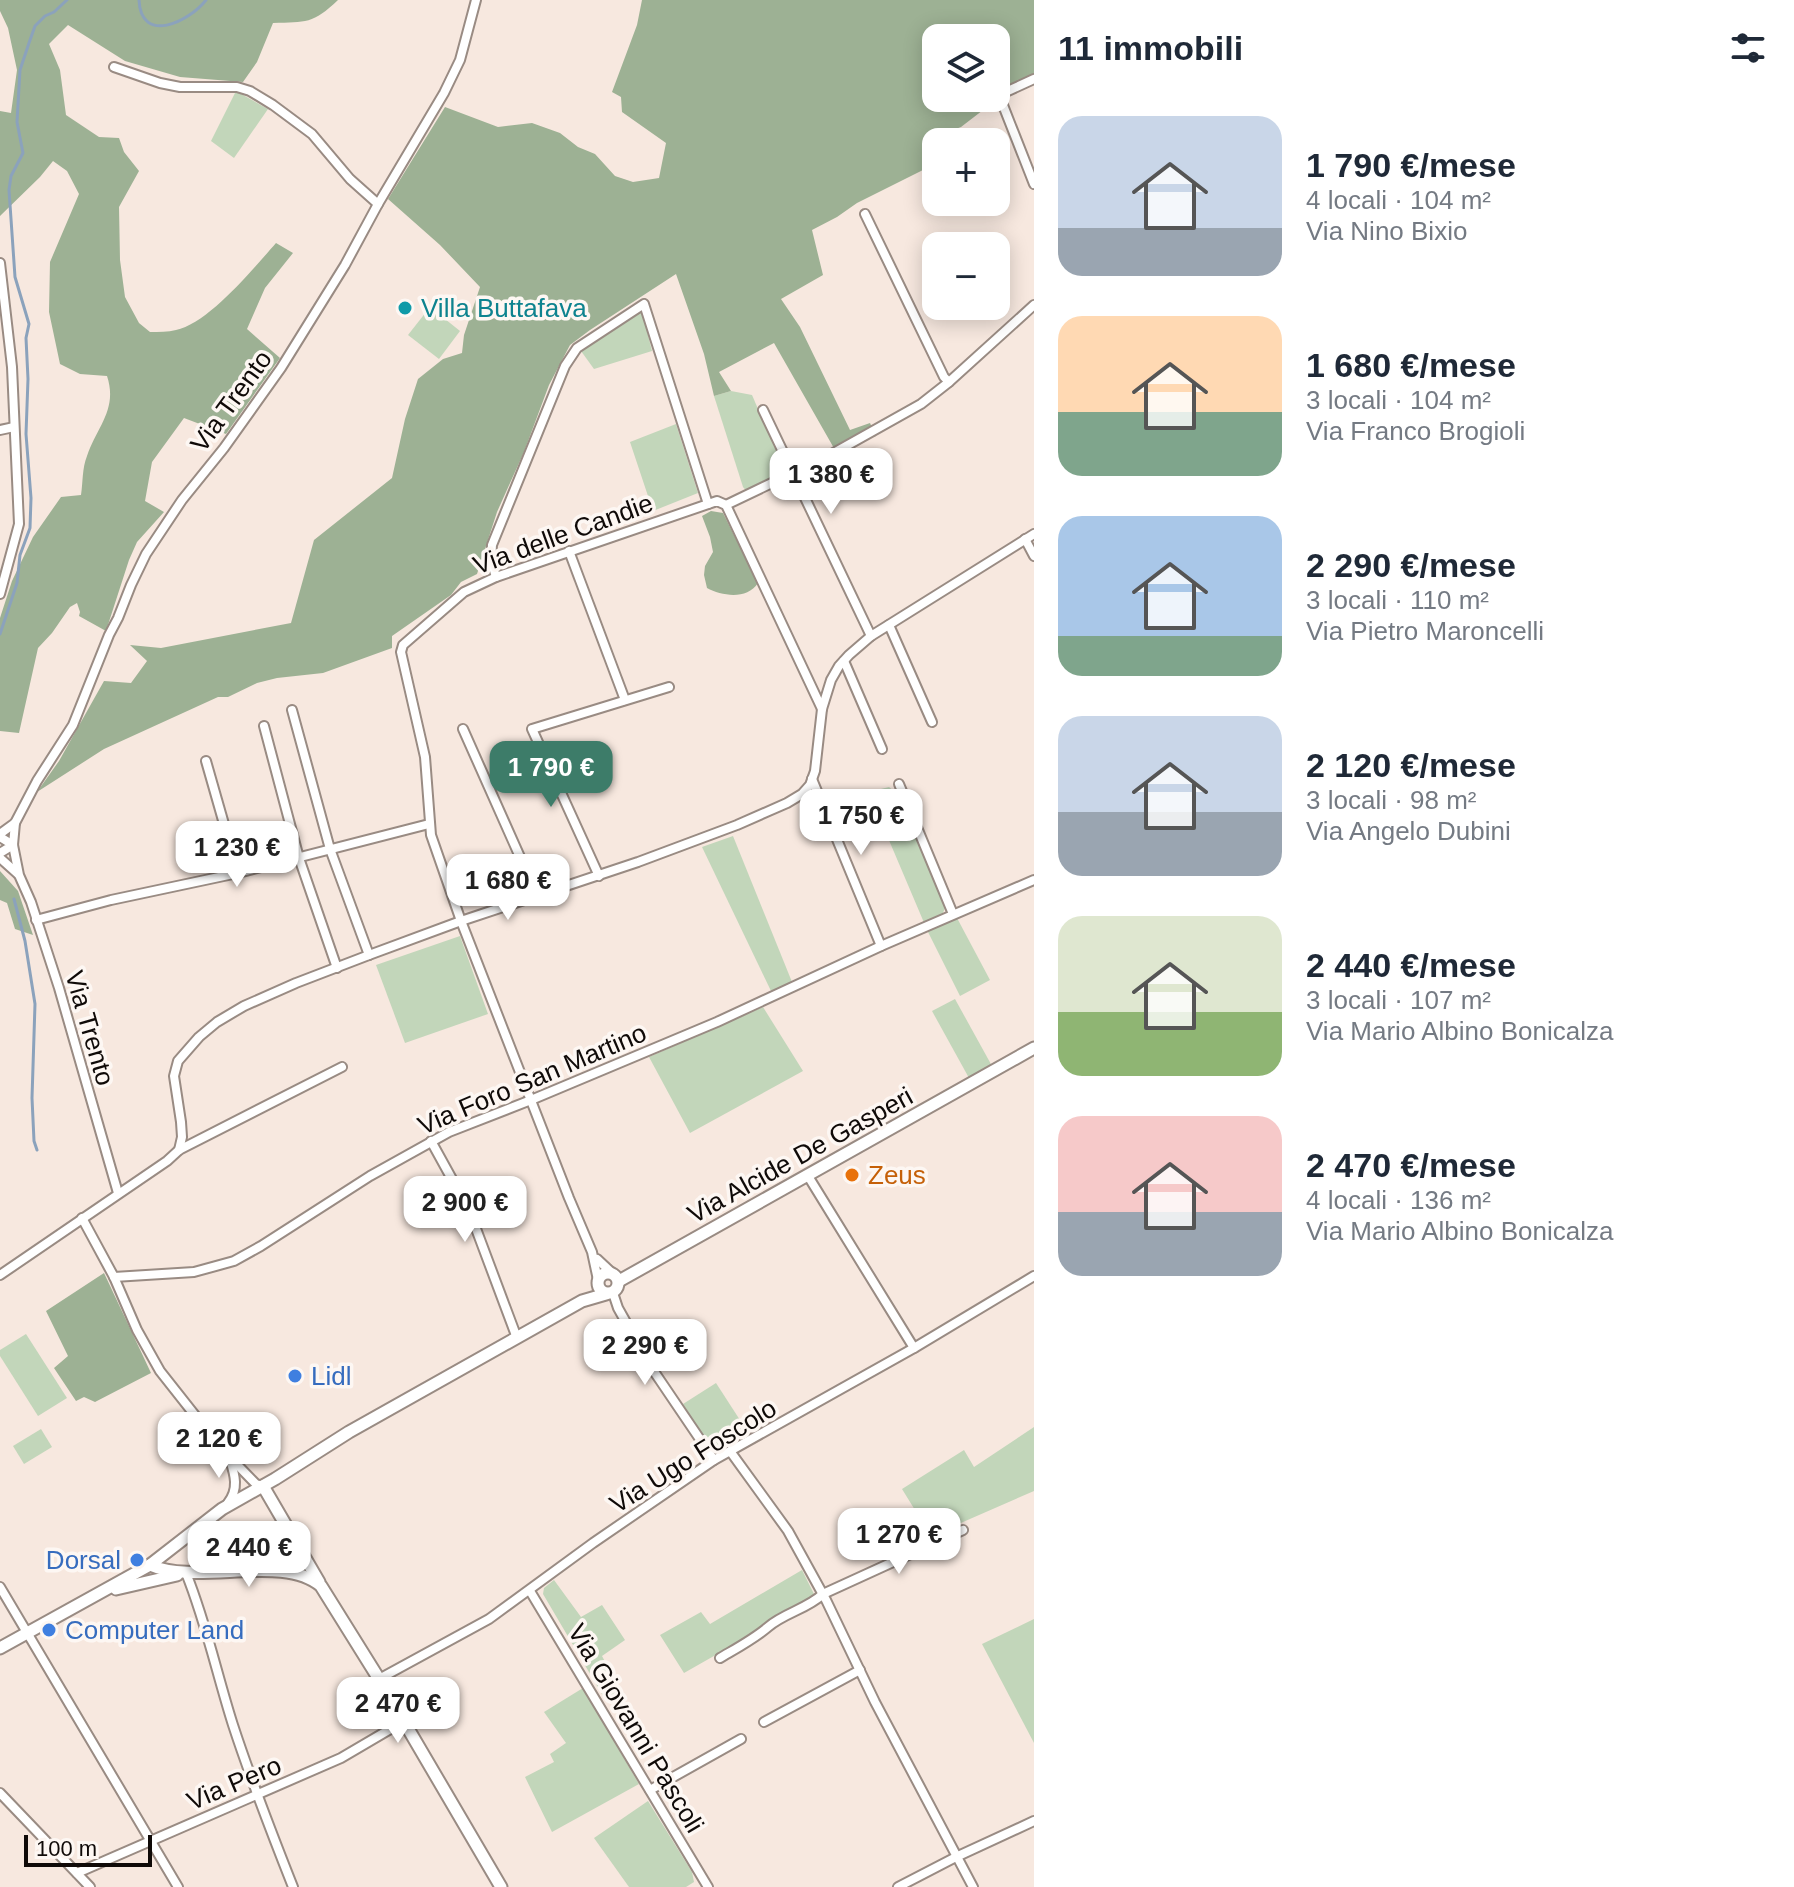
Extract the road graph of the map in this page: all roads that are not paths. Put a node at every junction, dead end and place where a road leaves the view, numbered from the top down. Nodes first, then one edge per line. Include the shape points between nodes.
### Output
1 (476, 0) edge
2 (114, 67) dead end
3 (1034, 79) edge
4 (1034, 184) edge
5 (378, 204) junction
6 (865, 214) dead end
7 (0, 263) edge
8 (1034, 305) edge
9 (949, 382) junction
10 (763, 410) dead end
11 (14, 427) junction
12 (0, 430) edge
13 (792, 472) junction
14 (708, 504) junction
15 (726, 505) junction
16 (1030, 537) edge
17 (569, 551) junction
18 (1034, 556) edge
19 (496, 577) junction
20 (0, 594) edge
21 (889, 625) junction
22 (871, 636) junction
23 (844, 661) junction
24 (669, 687) dead end
25 (625, 700) junction
26 (822, 709) junction
27 (292, 710) dead end
28 (932, 722) dead end
29 (264, 726) dead end
30 (463, 729) dead end
31 (882, 749) dead end
32 (206, 761) dead end
33 (812, 779) junction
34 (899, 784) dead end
35 (15, 823) junction
36 (429, 824) junction
37 (1, 835) edge
38 (13, 845) junction
39 (330, 849) junction
40 (0, 855) edge
41 (299, 858) junction
42 (238, 873) junction
43 (19, 875) junction
44 (599, 876) junction
45 (1034, 880) edge
46 (536, 891) junction
47 (953, 914) junction
48 (36, 920) junction
49 (461, 921) junction
50 (881, 946) junction
51 (369, 955) junction
52 (337, 968) junction
53 (1034, 1048) edge
54 (342, 1067) dead end
55 (531, 1100) junction
56 (431, 1141) junction
57 (179, 1150) junction
58 (808, 1176) junction
59 (118, 1193) junction
60 (82, 1218) junction
61 (592, 1252) junction
62 (0, 1275) edge
63 (1034, 1276) edge
64 (114, 1277) junction
65 (615, 1277) junction
66 (598, 1282) junction
67 (609, 1293) junction
68 (582, 1301) junction
69 (517, 1338) junction
70 (914, 1348) junction
71 (730, 1451) junction
72 (228, 1455) junction
73 (714, 1460) junction
74 (235, 1474) junction
75 (263, 1486) junction
76 (248, 1494) junction
77 (222, 1509) junction
78 (963, 1530) dead end
79 (150, 1565) junction
80 (186, 1573) junction
81 (321, 1586) junction
82 (0, 1587) edge
83 (530, 1591) junction
84 (823, 1594) junction
85 (89, 1597) junction
86 (27, 1632) junction
87 (0, 1648) edge
88 (720, 1658) dead end
89 (860, 1670) junction
90 (379, 1679) junction
91 (404, 1721) junction
92 (764, 1722) dead end
93 (741, 1739) dead end
94 (650, 1790) junction
95 (0, 1793) edge
96 (257, 1796) junction
97 (1034, 1821) edge
98 (150, 1841) junction
99 (956, 1857) junction
100 (77, 1873) junction
101 (86, 1886) edge
102 (704, 1886) edge
103 (178, 1887) edge
104 (293, 1887) edge
105 (501, 1887) edge
106 (898, 1887) edge
107 (973, 1887) edge

1 - 5 street, Via Trento via 454,75
2 - 5 street via 180,87 250,91 312,134
3 - 4 street via 999,95
5 - 35 street, Via Trento via 281,368 146,554 73,725
6 - 9 street
7 - 11 street
8 - 9 street
9 - 13 street via 900,417
10 - 13 street
11 - 12 street
11 - 20 street via 19,524
13 - 15 street
13 - 22 street
14 - 15 street
14 - 17 street, Via delle Candie
14 - 19 street via 644,304 577,348 565,366 492,545
15 - 26 street
16 - 18 street
16 - 21 street
17 - 19 street, Via delle Candie
17 - 25 street
19 - 36 street, Via delle Candie via 464,592 401,652 425,757
21 - 22 street
21 - 28 street
22 - 23 street
23 - 26 street
23 - 31 street
24 - 25 street
25 - 44 street via 532,729
26 - 33 street
27 - 39 street
29 - 41 street
30 - 46 street
32 - 42 street
33 - 44 street via 787,803
33 - 50 street
34 - 47 street
35 - 37 street, Via Trento
35 - 38 street, Via Trento
36 - 39 street
36 - 49 street
37 - 38 street, Via Trento
38 - 40 street, Via Trento
38 - 43 street, Via Trento
39 - 41 street
39 - 51 street
40 - 43 street, Via Trento
41 - 42 street
41 - 52 street
42 - 48 street
43 - 48 street, Via Trento
44 - 46 street
45 - 47 street, Via Foro San Martino
46 - 49 street
47 - 50 street, Via Foro San Martino
48 - 59 street, Via Trento
49 - 51 street
49 - 55 street
50 - 55 street, Via Foro San Martino
51 - 52 street
52 - 57 street via 244,1006 186,1050 174,1076
53 - 58 main road, Via Alcide De Gasperi
54 - 57 street
55 - 56 street, Via Foro San Martino
55 - 61 street
56 - 64 street, Via Foro San Martino via 234,1261 194,1272
56 - 69 street via 469,1210
57 - 59 street
58 - 65 main road, Via Alcide De Gasperi
58 - 70 street
59 - 60 street
60 - 62 street
60 - 64 street
61 - 65 street
61 - 66 street
63 - 70 street, Via Ugo Foscolo
64 - 72 street via 160,1371
65 - 66 main road via 605,1273
65 - 67 main road via 618,1288
66 - 67 main road via 600,1290
66 - 68 main road
67 - 68 main road
67 - 73 street
68 - 69 main road
69 - 75 main road
70 - 71 street, Via Ugo Foscolo
71 - 73 street, Via Ugo Foscolo
71 - 84 street via 788,1531
72 - 74 street
72 - 75 street
73 - 83 street, Via Ugo Foscolo
74 - 76 street
74 - 77 street via 234,1493
75 - 76 main road
75 - 81 main road
76 - 77 main road
77 - 79 main road
78 - 84 street
79 - 80 main road
79 - 85 main road
80 - 81 main road via 291,1573
80 - 85 main road
80 - 96 street
81 - 90 main road
82 - 86 street
83 - 90 street, Via Ugo Foscolo
83 - 94 street, Via Giovanni Pascoli
84 - 88 street
84 - 89 street
85 - 86 main road
86 - 87 main road
86 - 98 street
89 - 92 street
89 - 99 street
90 - 91 main road
91 - 96 street, Via Pero via 341,1758
91 - 105 main road
93 - 94 street
94 - 102 street, Via Giovanni Pascoli
95 - 100 street
96 - 98 street, Via Pero
96 - 104 street
97 - 99 street
98 - 100 street, Via Pero
98 - 103 street
99 - 106 street
99 - 107 street
100 - 101 street

